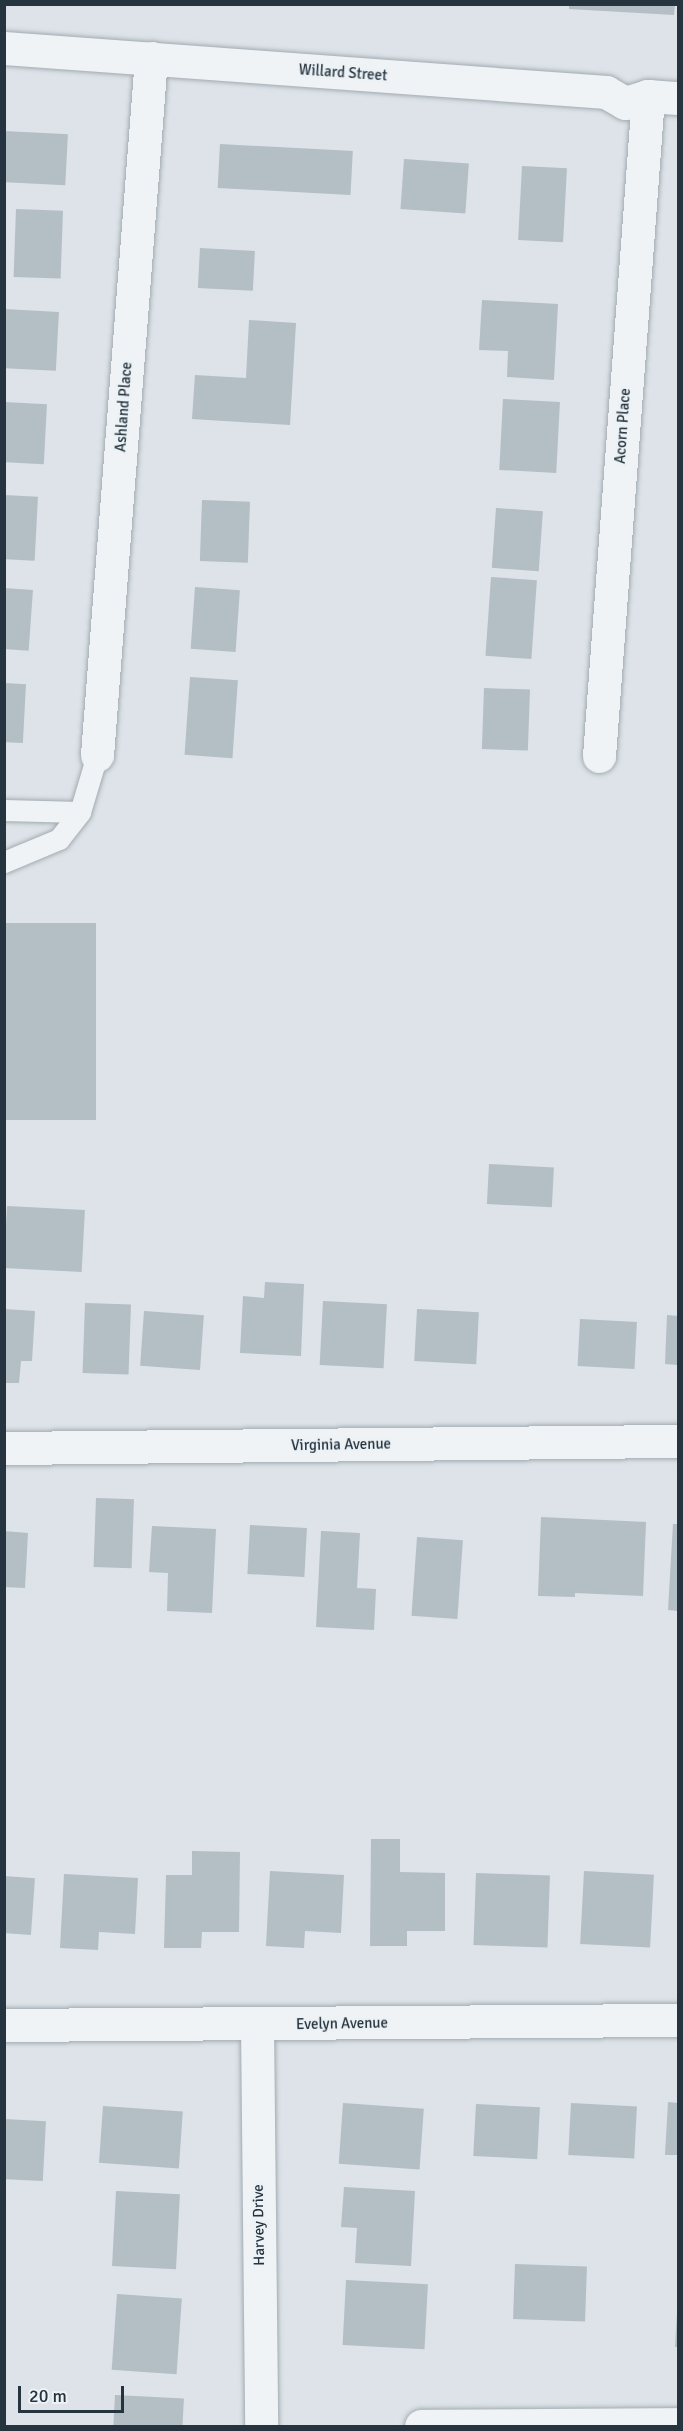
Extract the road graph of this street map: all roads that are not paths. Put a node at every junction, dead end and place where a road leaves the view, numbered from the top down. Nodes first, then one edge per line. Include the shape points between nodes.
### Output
1 (4, 48) edge
2 (151, 58) junction
3 (663, 97) edge
4 (97, 755) joint
5 (599, 756) dead end
6 (4, 810) edge
7 (80, 812) junction
8 (4, 862) edge
9 (678, 1441) edge
10 (4, 1448) edge
11 (678, 2020) edge
12 (257, 2024) junction
13 (4, 2025) edge
14 (678, 2424) edge
15 (261, 2427) edge
16 (421, 2427) edge

1 - 2 street, Willard Street
2 - 3 street, Willard Street via 606,92 625,103
2 - 4 street, Ashland Place
3 - 5 street, Acorn Place
4 - 7 lane
6 - 7 lane
7 - 8 lane via 59,839
9 - 10 street, Virginia Avenue
11 - 12 street, Evelyn Avenue
12 - 13 street, Evelyn Avenue
12 - 15 street, Harvey Drive
14 - 16 street

